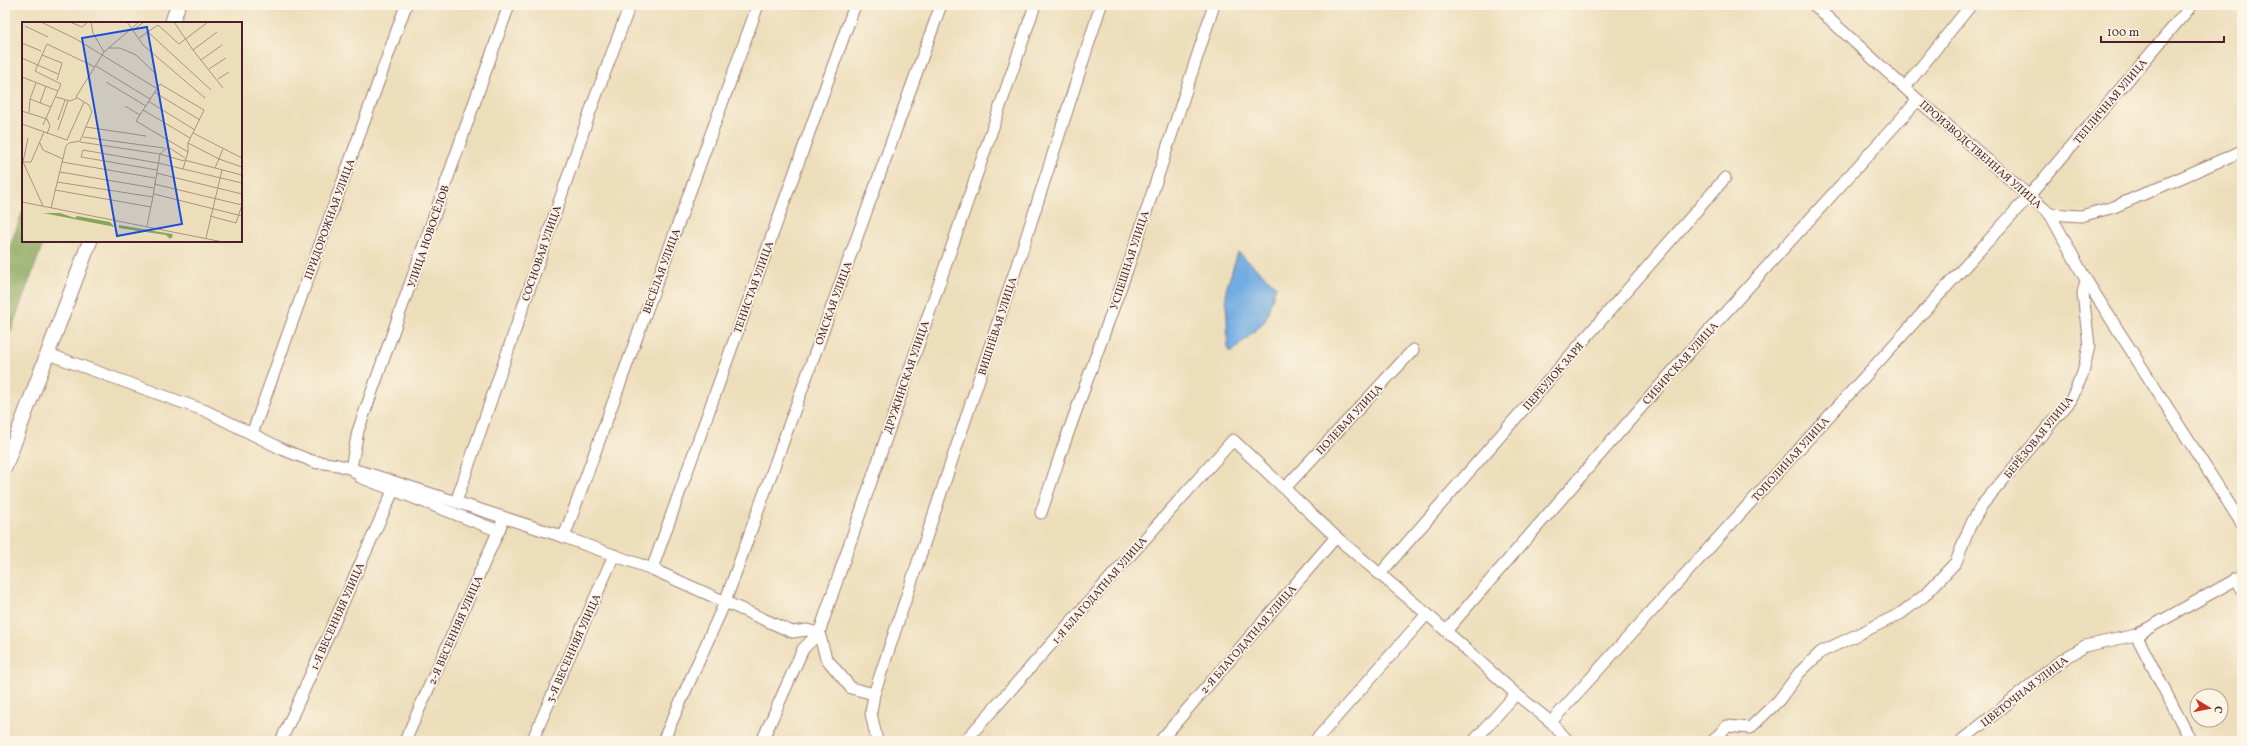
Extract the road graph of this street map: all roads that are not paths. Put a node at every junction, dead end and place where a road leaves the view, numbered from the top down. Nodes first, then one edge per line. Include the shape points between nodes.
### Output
1 (178, 5) edge
2 (406, 5) edge
3 (509, 5) edge
4 (630, 5) edge
5 (758, 5) edge
6 (855, 5) edge
7 (941, 5) edge
8 (1035, 5) edge
9 (1101, 5) edge
10 (1214, 5) edge
11 (1814, 5) edge
12 (1971, 5) edge
13 (2192, 5) edge
14 (172, 22) edge
15 (1905, 87) junction
16 (1918, 100) junction
17 (2242, 151) edge
18 (1725, 178) dead end
19 (2028, 197) junction
20 (2050, 214) junction
21 (90, 242) edge
22 (2086, 280) junction
23 (1413, 350) dead end
24 (48, 354) junction
25 (252, 434) junction
26 (311, 461) junction
27 (5, 467) edge
28 (351, 468) junction
29 (362, 478) junction
30 (1285, 488) junction
31 (393, 491) junction
32 (456, 502) junction
33 (1041, 513) dead end
34 (504, 519) junction
35 (2242, 524) edge
36 (499, 531) junction
37 (564, 537) junction
38 (1336, 537) junction
39 (614, 556) junction
40 (652, 569) junction
41 (1380, 574) junction
42 (2239, 577) edge
43 (2242, 589) edge
44 (725, 602) junction
45 (1427, 614) junction
46 (1446, 631) junction
47 (819, 633) junction
48 (2136, 635) junction
49 (874, 694) junction
50 (1516, 694) junction
51 (1551, 722) junction
52 (281, 741) edge
53 (405, 741) edge
54 (532, 741) edge
55 (663, 741) edge
56 (762, 741) edge
57 (877, 741) edge
58 (965, 741) edge
59 (1160, 741) edge
60 (1315, 741) edge
61 (1474, 741) edge
62 (1568, 741) edge
63 (1713, 741) edge
64 (1961, 741) edge
65 (2191, 741) edge

1 - 14 main road
2 - 25 street, ПРИДОРОЖНАЯ УЛИЦА
3 - 28 street, УЛИЦА НОВОСЁЛОВ via 358,431
4 - 32 street, СОСНОВАЯ УЛИЦА via 590,112
5 - 37 street, ВЕСЁЛАЯ УЛИЦА
6 - 40 street, ТЕНИСТАЯ УЛИЦА
7 - 44 street, ОМСКАЯ УЛИЦА
8 - 47 street, ДРУЖИНСКАЯ УЛИЦА
9 - 49 street, ВИШНЁВАЯ УЛИЦА via 1028,234
10 - 33 street, УСПЕШНАЯ УЛИЦА via 1127,270
11 - 15 street, ПРОИЗВОДСТВЕННАЯ УЛИЦА
12 - 15 street
13 - 19 street, ТЕПЛИЧНАЯ УЛИЦА
15 - 16 street, ПРОИЗВОДСТВЕННАЯ УЛИЦА
16 - 19 street, ПРОИЗВОДСТВЕННАЯ УЛИЦА
16 - 46 street, СИБИРСКАЯ УЛИЦА via 1685,357
17 - 20 street, ПРОИЗВОДСТВЕННАЯ УЛИЦА via 2114,207 2081,216
18 - 41 street, ПЕРЕУЛОК ЗАРЯ
19 - 20 street, ПРОИЗВОДСТВЕННАЯ УЛИЦА
19 - 51 street, ТОПОЛИНАЯ УЛИЦА
20 - 22 street
21 - 24 main road
22 - 35 street
22 - 63 street, БЕРЁЗОВАЯ УЛИЦА via 2083,293 2089,346 2083,373 2071,400 1982,504 1956,562 1924,596 1900,614 1821,652 1799,673 1779,700 1750,728 1727,726
23 - 30 street, ПОЛЕВАЯ УЛИЦА
24 - 25 street via 206,411
24 - 27 main road
25 - 26 street
26 - 28 street
26 - 29 street
28 - 29 street
28 - 32 street
29 - 31 street
30 - 38 street
30 - 58 street, 1-Я БЛАГОДАТНАЯ УЛИЦА via 1233,440
31 - 36 street
31 - 52 street, 1-Я ВЕСЕННЯЯ УЛИЦА
32 - 34 street
34 - 36 street, 2-Я ВЕСЕННЯЯ УЛИЦА
34 - 37 street
36 - 53 street, 2-Я ВЕСЕННЯЯ УЛИЦА
37 - 39 street
38 - 41 street
38 - 59 street, 2-Я БЛАГОДАТНАЯ УЛИЦА
39 - 40 street
39 - 54 street, 3-Я ВЕСЕННЯЯ УЛИЦА
40 - 44 street
41 - 45 street
42 - 43 street
42 - 48 street, ЦВЕТОЧНАЯ УЛИЦА
44 - 47 street via 792,632 807,630
44 - 55 street, ОМСКАЯ УЛИЦА
45 - 46 street
45 - 60 street
46 - 50 street
47 - 49 street via 826,658 851,688
47 - 56 street, ДРУЖИНСКАЯ УЛИЦА via 803,648
48 - 64 street, ЦВЕТОЧНАЯ УЛИЦА via 2085,646 2059,662
48 - 65 street
49 - 57 street, ВИШНЁВАЯ УЛИЦА via 871,713
50 - 51 street
50 - 61 street
51 - 62 street

